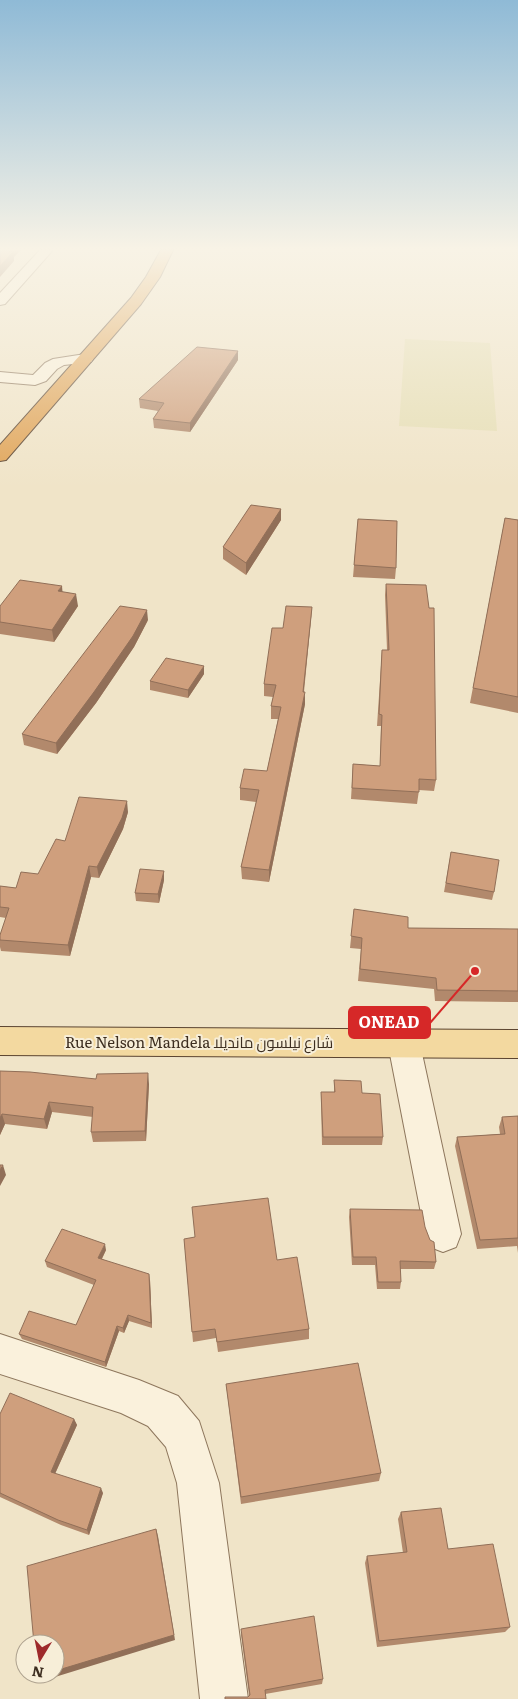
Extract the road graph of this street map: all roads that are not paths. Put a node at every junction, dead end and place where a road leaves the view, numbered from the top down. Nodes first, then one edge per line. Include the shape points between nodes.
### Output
1 (111, 329) edge
2 (85, 359) junction
3 (0, 377) edge
4 (0, 456) edge
5 (0, 1042) edge
6 (404, 1044) junction
7 (518, 1044) edge
8 (443, 1234) dead end
9 (0, 1354) edge
10 (224, 1699) edge

1 - 2 highway
2 - 3 street via 57,363 35,380
2 - 4 highway
5 - 6 main road, Rue Nelson Mandela شارع نيلسون مانديلا
6 - 7 main road, Rue Nelson Mandela شارع نيلسون مانديلا
6 - 8 street
9 - 10 street via 124,1394 163,1411 184,1436 198,1483

